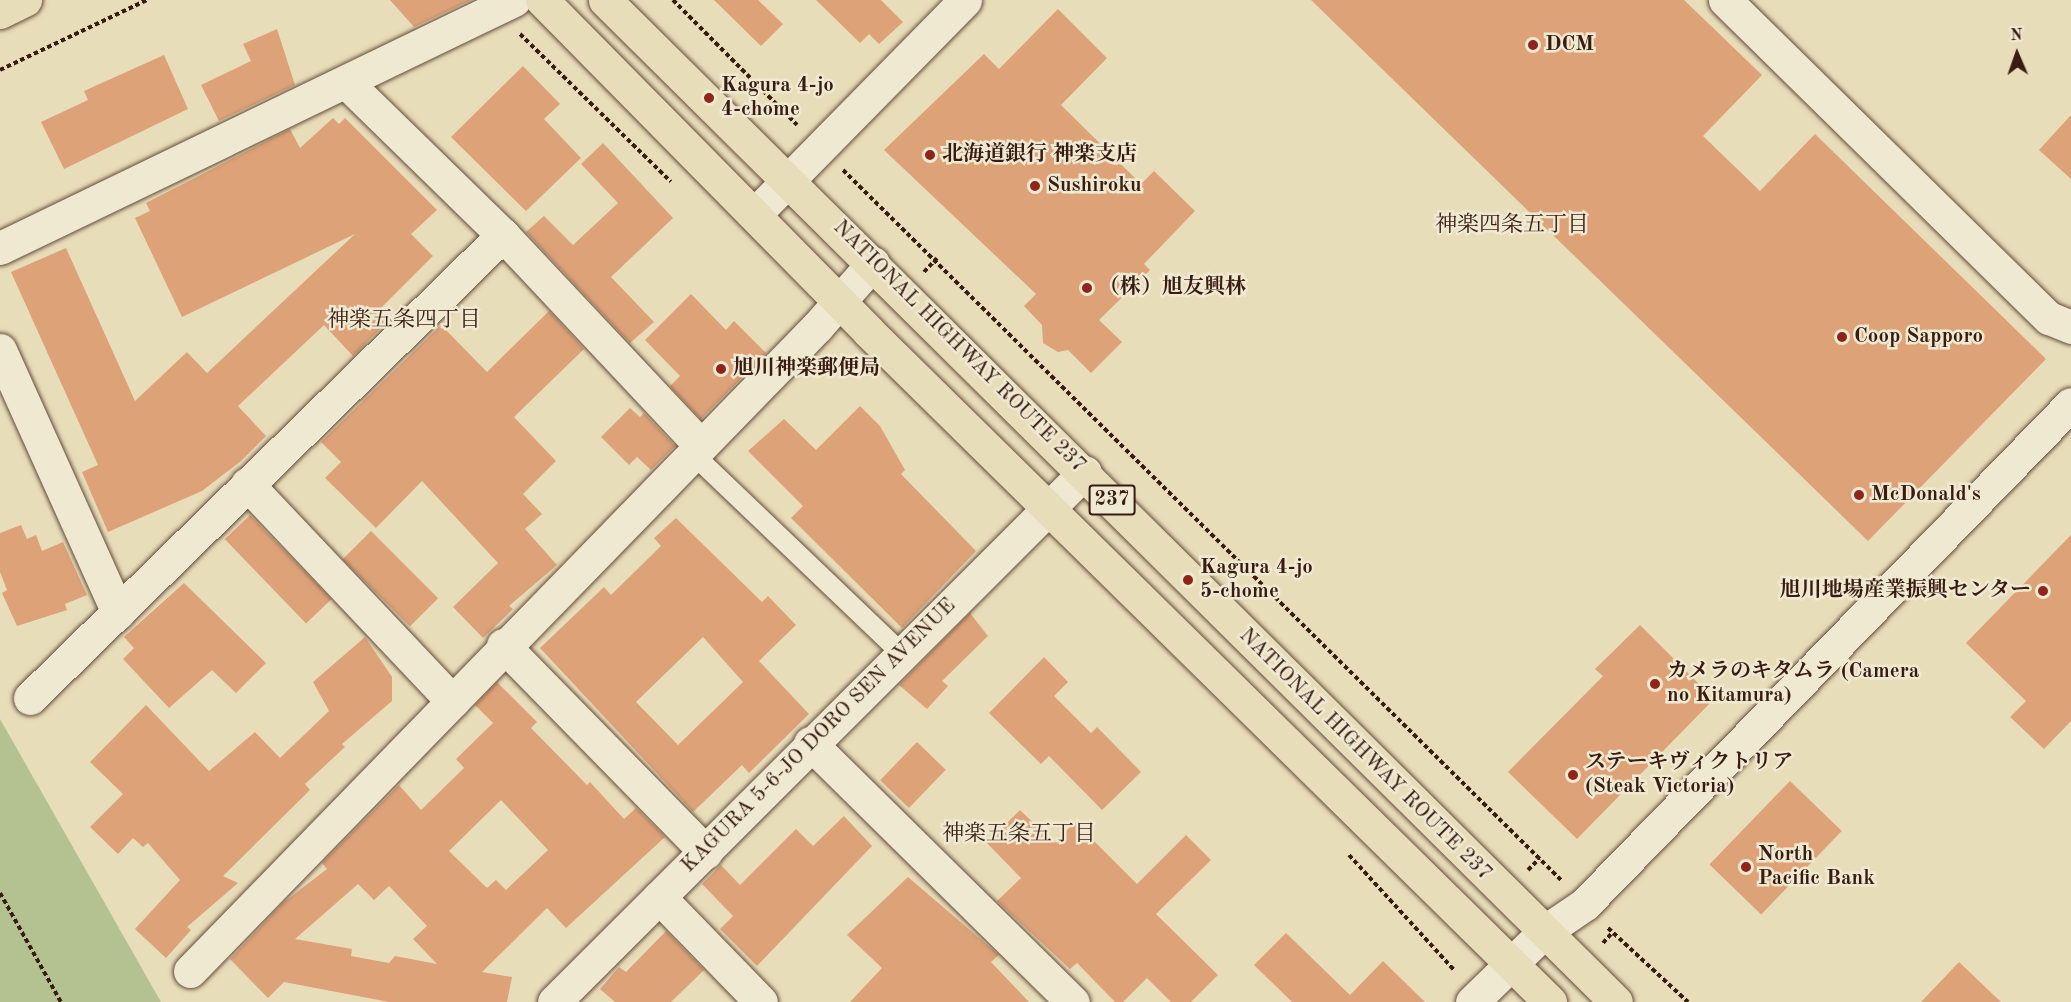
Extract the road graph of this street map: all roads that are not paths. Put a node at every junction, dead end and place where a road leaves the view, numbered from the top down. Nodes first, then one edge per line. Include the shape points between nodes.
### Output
1 (25, 0) edge
2 (514, 0) edge
3 (542, 0) edge
4 (605, 0) edge
5 (965, 0) edge
6 (1725, 0) edge
7 (0, 12) edge
8 (348, 84) junction
9 (789, 179) junction
10 (756, 213) junction
11 (502, 235) junction
12 (0, 248) edge
13 (873, 263) junction
14 (840, 302) junction
15 (2071, 327) edge
16 (0, 350) edge
17 (2071, 404) edge
18 (697, 450) junction
19 (1085, 472) junction
20 (247, 484) junction
21 (1048, 504) junction
22 (118, 613) junction
23 (503, 645) junction
24 (902, 653) junction
25 (30, 698) dead end
26 (452, 701) junction
27 (810, 742) junction
28 (706, 852) junction
29 (659, 897) junction
30 (1544, 932) junction
31 (1509, 964) junction
32 (190, 970) dead end
33 (554, 1002) edge
34 (761, 1002) edge
35 (1073, 1002) edge
36 (1472, 1002) edge
37 (1550, 1002) edge
38 (1616, 1002) edge

1 - 7 main road
2 - 8 street
3 - 10 main road, 237
4 - 9 main road, NATIONAL HIGHWAY ROUTE 237 / 237
5 - 9 street via 822,151
6 - 15 street via 2049,318
8 - 11 street
8 - 12 street
9 - 10 street
9 - 13 main road, NATIONAL HIGHWAY ROUTE 237 / 237
10 - 14 main road, 237
11 - 18 street
11 - 20 street
13 - 14 street
13 - 19 main road, NATIONAL HIGHWAY ROUTE 237 / 237
14 - 18 street
14 - 21 main road, 237
16 - 22 street
17 - 30 street via 1585,904
18 - 23 street
18 - 24 lane
19 - 21 street, KAGURA 5-6-JO DORO SEN AVENUE
19 - 30 main road, NATIONAL HIGHWAY ROUTE 237 / 237
20 - 22 street
20 - 26 street
21 - 24 street, KAGURA 5-6-JO DORO SEN AVENUE
21 - 31 main road, 237
22 - 25 street
23 - 26 street
23 - 28 street
24 - 27 street, KAGURA 5-6-JO DORO SEN AVENUE
26 - 32 street
27 - 28 street, KAGURA 5-6-JO DORO SEN AVENUE
27 - 35 street
28 - 29 street, KAGURA 5-6-JO DORO SEN AVENUE
29 - 33 street, KAGURA 5-6-JO DORO SEN AVENUE
29 - 34 street
30 - 31 street
30 - 38 main road, NATIONAL HIGHWAY ROUTE 237 / 237
31 - 36 street
31 - 37 main road, 237

